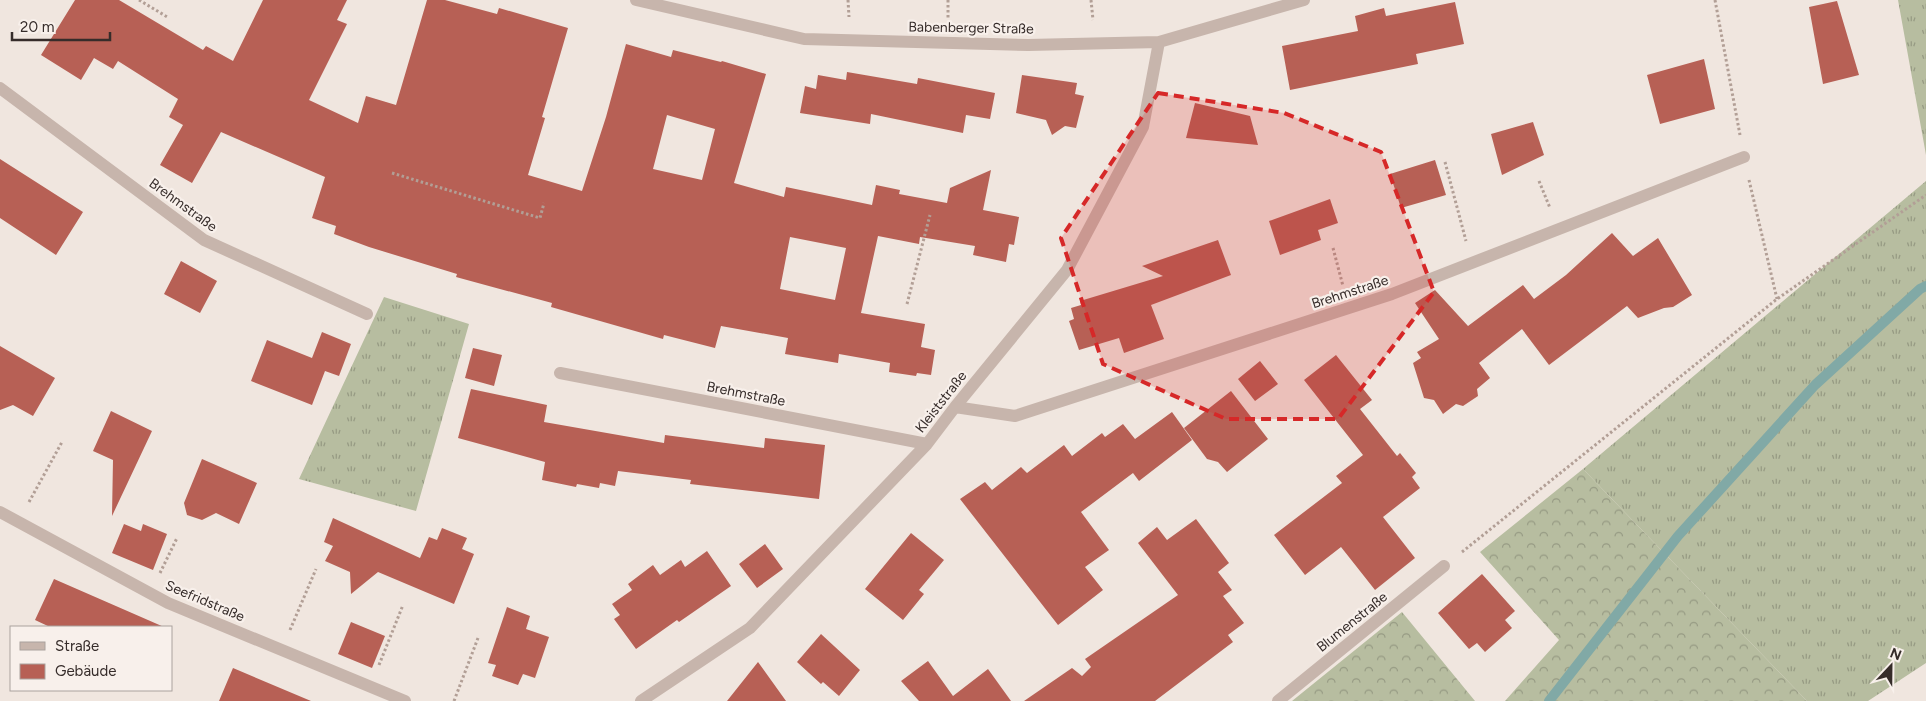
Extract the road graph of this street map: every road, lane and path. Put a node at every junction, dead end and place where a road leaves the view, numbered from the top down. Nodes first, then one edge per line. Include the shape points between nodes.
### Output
1 (139, 0) edge
2 (636, 0) edge
3 (1304, 0) edge
4 (1715, 0) edge
5 (169, 18) dead end
6 (1159, 42) junction
7 (0, 88) edge
8 (1744, 157) junction
9 (1445, 162) dead end
10 (392, 174) dead end
11 (1539, 181) dead end
12 (1926, 196) edge
13 (544, 203) dead end
14 (930, 215) dead end
15 (1559, 229) junction
16 (1333, 248) dead end
17 (1472, 262) junction
18 (1777, 299) junction
19 (907, 304) dead end
20 (1349, 308) junction
21 (367, 314) dead end
22 (560, 374) dead end
23 (955, 407) junction
24 (62, 442) dead end
25 (927, 444) junction
26 (0, 512) edge
27 (18, 522) junction
28 (177, 538) dead end
29 (1444, 566) joint
30 (316, 569) dead end
31 (150, 594) junction
32 (403, 606) dead end
33 (478, 638) dead end
34 (282, 650) junction
35 (370, 687) junction
36 (405, 701) edge
37 (454, 701) edge
38 (641, 701) edge
39 (1278, 701) edge

1 - 5 path
2 - 6 street, Babenberger Straße via 804,39 1028,45
3 - 6 street, Babenberger Straße
4 - 8 path
6 - 23 street, Kleiststraße via 1143,127 1067,270
7 - 21 street, Brehmstraße via 204,240
8 - 15 street, Brehmstraße
8 - 18 path
9 - 17 path
10 - 13 path via 540,218
11 - 15 path
12 - 18 path
14 - 19 path
15 - 17 street, Brehmstraße
16 - 20 path
17 - 20 street, Brehmstraße
18 - 29 path
20 - 23 street, Brehmstraße via 1015,416
22 - 25 street, Brehmstraße
23 - 25 street, Kleiststraße
24 - 27 path
25 - 38 street, Kleiststraße via 750,628
26 - 27 street, Seefridstraße
27 - 31 street, Seefridstraße
28 - 31 path
29 - 39 street, Blumenstraße
30 - 34 path
31 - 34 street, Seefridstraße
32 - 35 path
33 - 37 path
34 - 35 street, Seefridstraße
35 - 36 street, Seefridstraße

